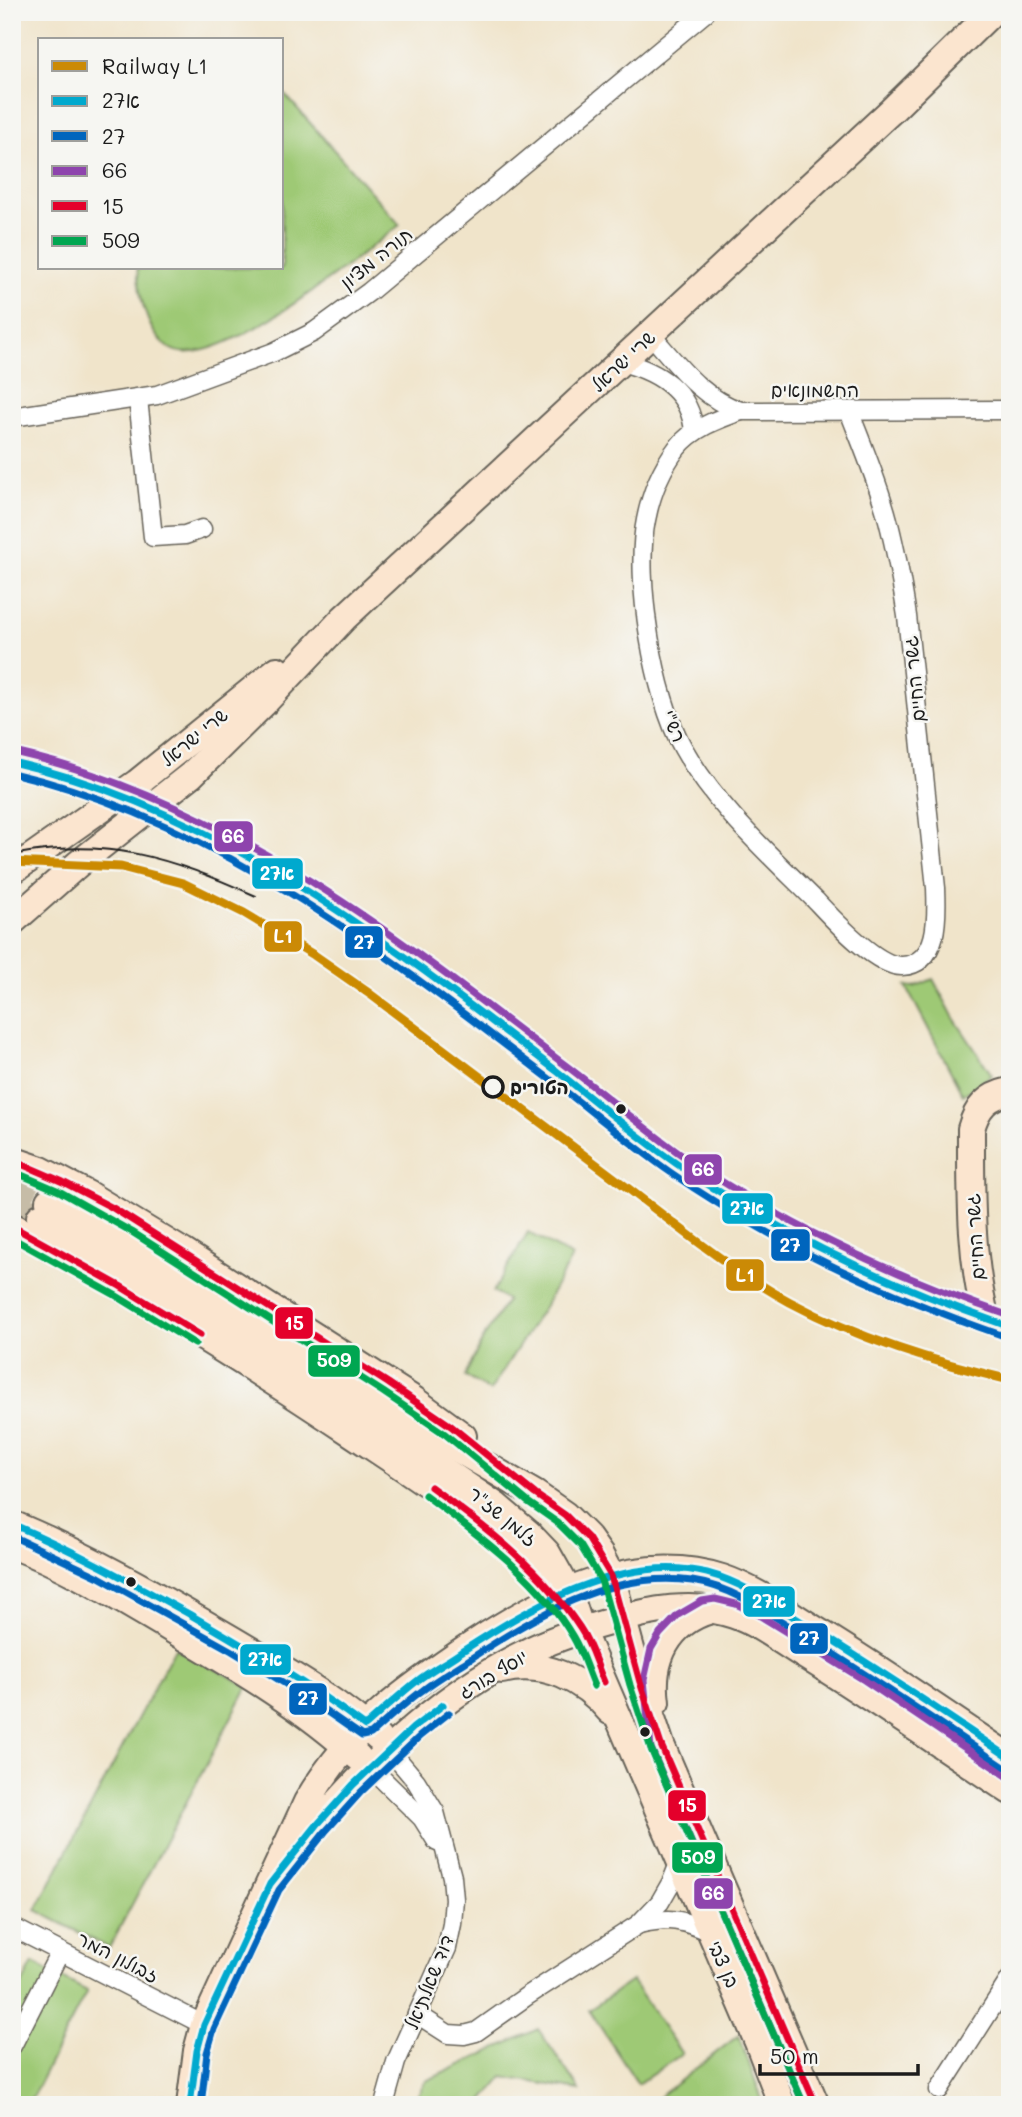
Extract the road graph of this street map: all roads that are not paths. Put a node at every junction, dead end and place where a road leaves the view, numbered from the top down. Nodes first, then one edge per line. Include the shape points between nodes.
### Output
1 (706, 12) edge
2 (992, 12) edge
3 (1010, 18) edge
4 (970, 22) edge
5 (651, 335) junction
6 (621, 362) junction
7 (138, 399) junction
8 (1010, 410) edge
9 (741, 411) junction
10 (849, 411) junction
11 (12, 417) edge
12 (694, 432) junction
13 (202, 529) dead end
14 (345, 618) junction
15 (12, 762) edge
16 (191, 775) junction
17 (116, 799) junction
18 (147, 812) junction
19 (213, 836) junction
20 (12, 871) edge
21 (12, 922) edge
22 (926, 953) joint
23 (1009, 1091) edge
24 (12, 1160) edge
25 (12, 1226) tunnel mouth
26 (998, 1323) edge
27 (535, 1494) junction
28 (12, 1524) edge
29 (12, 1545) edge
30 (611, 1576) junction
31 (562, 1593) junction
32 (715, 1609) junction
33 (623, 1618) junction
34 (581, 1630) junction
35 (487, 1674) junction
36 (621, 1723) junction
37 (365, 1726) junction
38 (661, 1745) junction
39 (346, 1746) junction
40 (389, 1749) junction
41 (1010, 1758) edge
42 (370, 1768) junction
43 (1010, 1791) edge
44 (446, 1857) junction
45 (680, 1861) junction
46 (270, 1884) junction
47 (639, 1924) junction
48 (12, 1927) edge
49 (710, 1932) junction
50 (60, 1952) junction
51 (1010, 1979) edge
52 (417, 2014) junction
53 (204, 2025) junction
54 (12, 2046) edge
55 (939, 2090) dead end
56 (190, 2105) edge
57 (384, 2105) edge
58 (782, 2105) edge
59 (816, 2105) edge

1 - 7 street, תורה מציון via 369,292 314,332 274,352
2 - 4 street, שרי ישראל
3 - 4 street
4 - 5 street, שרי ישראל via 900,103
5 - 6 street, שרי ישראל
5 - 9 street, החשמונאים via 704,392
6 - 12 street via 651,372 674,388 690,411
6 - 14 street, שרי ישראל
7 - 11 street, תורה מציון
7 - 13 street via 153,537
8 - 10 street, החשמונאים
9 - 10 street, החשמונאים
9 - 12 street, רש"י
10 - 22 street, גשר החיים via 888,519 907,617 936,888 937,920
12 - 22 street, רש"י via 679,446 655,487 643,553 649,638 662,694 682,747 744,828 851,937 899,966
14 - 16 street, שרי ישראל
14 - 17 street, שרי ישראל
15 - 17 street via 71,776
16 - 18 street, שרי ישראל
16 - 19 street via 194,809
17 - 18 street
17 - 20 street, שרי ישראל
18 - 19 street
18 - 21 street, שרי ישראל
19 - 26 street via 399,952 719,1192 873,1275
23 - 26 street, גשר החיים via 986,1100 971,1129 972,1239 980,1295
24 - 27 street, זלמן שז"ר via 87,1194 310,1332 451,1426
25 - 31 street, זלמן שז"ר via 244,1362 415,1475
27 - 30 street, זלמן שז"ר via 588,1538
27 - 31 street, זלמן שז"ר via 389,1409 186,1279 45,1209 495,1505 538,1542 554,1563
28 - 37 street via 61,1544 209,1626 314,1689
29 - 39 street, דוד שאלתיאל via 86,1578 242,1671
30 - 31 street, יוסף בורג
30 - 33 street, זלמן שז"ר
30 - 41 street, יוסף בורג via 693,1570 724,1578 873,1665
31 - 34 street, זלמן שז"ר
31 - 37 street, יוסף בורג via 418,1680
32 - 33 street, יוסף בורג via 684,1608
32 - 38 street via 687,1621 660,1654 654,1690
32 - 43 street, יוסף בורג via 760,1627
33 - 34 street, יוסף בורג
33 - 38 street, בן צבי
34 - 35 street, יוסף בורג
34 - 36 street, בן צבי
35 - 36 street via 540,1668 565,1675 600,1699
35 - 40 street, יוסף בורג
36 - 45 street, בן צבי
37 - 39 street, יוסף בורג
37 - 40 street
38 - 59 street, בן צבי
39 - 42 street, דוד שאלתיאל
39 - 46 street, יוסף בורג via 307,1802
40 - 42 street, יוסף בורג
40 - 44 street, דוד שאלתיאל via 435,1812
42 - 44 street, דוד שאלתיאל via 422,1818
42 - 46 street, יוסף בורג
44 - 52 street, דוד שאלתיאל via 454,1899 452,1924 447,1948
45 - 47 street via 660,1902
45 - 49 street, בן צבי
46 - 53 street, יוסף בורג
47 - 49 street via 686,1921
47 - 52 street via 476,2032 448,2034
48 - 50 street, זבולון המר
49 - 58 street, בן צבי
50 - 53 street, זבולון המר
50 - 54 street
51 - 55 street
52 - 57 street, דוד שאלתיאל
53 - 56 street, יוסף בורג

